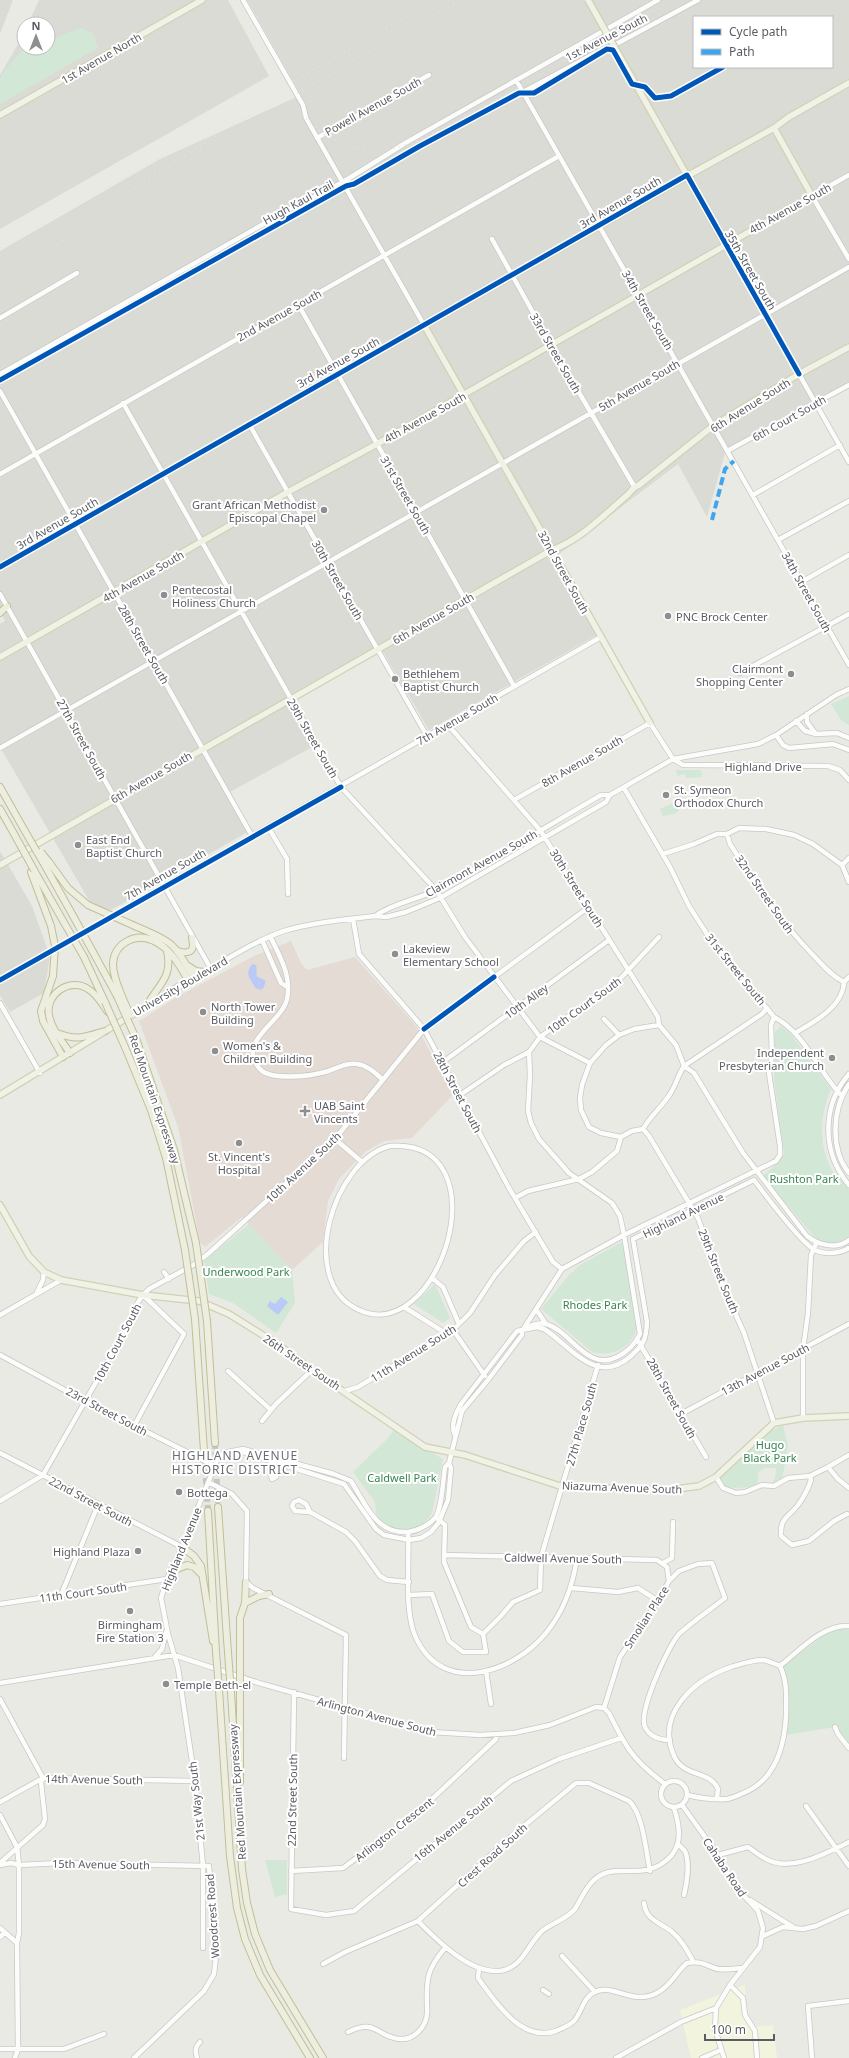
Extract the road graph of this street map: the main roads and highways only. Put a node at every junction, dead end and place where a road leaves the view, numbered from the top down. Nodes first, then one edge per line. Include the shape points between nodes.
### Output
1 (202, 0) edge
2 (588, 0) edge
3 (849, 83) edge
4 (0, 115) edge
5 (774, 128) junction
6 (687, 175) junction
7 (725, 244) junction
8 (424, 325) junction
9 (849, 347) edge
10 (464, 395) junction
11 (552, 550) junction
12 (0, 566) edge
13 (0, 609) edge
14 (0, 612) edge
15 (0, 657) edge
16 (650, 723) road end
17 (0, 787) edge
18 (1, 811) edge
19 (46, 863) junction
20 (0, 865) edge
21 (33, 871) junction
22 (192, 938) road end
23 (167, 951) junction
24 (178, 951) junction
25 (186, 965) junction
26 (204, 972) road end
27 (191, 979) junction
28 (119, 995) junction
29 (104, 1003) junction
30 (147, 1005) junction
31 (105, 1031) junction
32 (57, 1033) junction
33 (70, 1053) junction
34 (64, 1057) junction
35 (0, 1095) edge
36 (0, 1206) edge
37 (849, 1416) edge
38 (215, 1443) tunnel mouth
39 (204, 1451) tunnel mouth
40 (451, 1452) joint
41 (218, 1507) tunnel mouth
42 (208, 1511) tunnel mouth
43 (182, 1547) road end
44 (202, 1575) junction
45 (168, 1576) road end
46 (246, 1582) road end
47 (269, 1594) road end
48 (245, 1603) junction
49 (213, 1635) junction
50 (238, 1814) junction
51 (310, 2058) edge
52 (323, 2058) edge

1 - 4 main road, 1st Avenue North
2 - 6 main road, 35th Street South, bridge
3 - 5 main road, 3rd Avenue South
5 - 6 main road, 3rd Avenue South
5 - 7 main road, 4th Avenue South via 812,196
6 - 7 main road, 35th Street South
6 - 8 main road, 3rd Avenue South
7 - 10 main road, 4th Avenue South
8 - 10 main road, 32nd Street South
8 - 12 main road, 3rd Avenue South
9 - 11 main road, 6th Avenue South via 713,426 639,485 634,486 628,495 581,534
10 - 11 main road, 32nd Street South
10 - 15 main road, 4th Avenue South via 288,492
11 - 16 main road, 32nd Street South
11 - 20 main road, 6th Avenue South
13 - 14 highway via 7,606
17 - 19 highway, bridge via 29,839
18 - 21 highway via 3,821
19 - 24 highway, bridge via 68,888 88,905 166,939
19 - 28 highway, bridge
21 - 29 highway, Red Mountain Expressway, bridge via 84,957
21 - 34 highway, bridge via 55,946 53,976 41,1010 43,1021
22 - 24 highway via 192,951
23 - 27 highway
23 - 28 highway via 158,943 146,938 131,939 122,945 116,953 113,965
23 - 30 highway via 168,974
24 - 25 highway
25 - 26 highway
25 - 27 highway
27 - 30 main road, University Boulevard
28 - 38 highway, Red Mountain Expressway, bridge via 145,1055 144,1060 174,1150 196,1243 207,1321
29 - 32 highway via 86,987 70,985 60,990 49,1004 49,1015
29 - 39 highway, Red Mountain Expressway, bridge via 143,1088 166,1158 185,1250 195,1319
30 - 31 main road, University Boulevard
31 - 32 highway via 80,1038
31 - 33 main road, University Boulevard
32 - 33 highway
33 - 34 main road, University Boulevard
34 - 35 main road, University Boulevard
36 - 40 main road, 26th Street South via 29,1256 44,1272 61,1280 143,1295 199,1301 229,1314 277,1344 425,1447
37 - 40 main road, Niazuma Avenue South via 803,1418 774,1423 716,1477 699,1486 682,1490 563,1487
41 - 50 highway, Red Mountain Expressway, bridge
42 - 49 highway, Red Mountain Expressway
43 - 44 highway via 194,1556 201,1566
44 - 45 highway via 194,1567 187,1565
44 - 49 highway
46 - 48 highway
47 - 48 highway
48 - 50 highway, bridge via 240,1618 241,1756
49 - 51 highway, Red Mountain Expressway, bridge via 230,1856 237,1908 245,1939 260,1976
50 - 52 highway, Red Mountain Expressway via 247,1903 255,1934 270,1970

